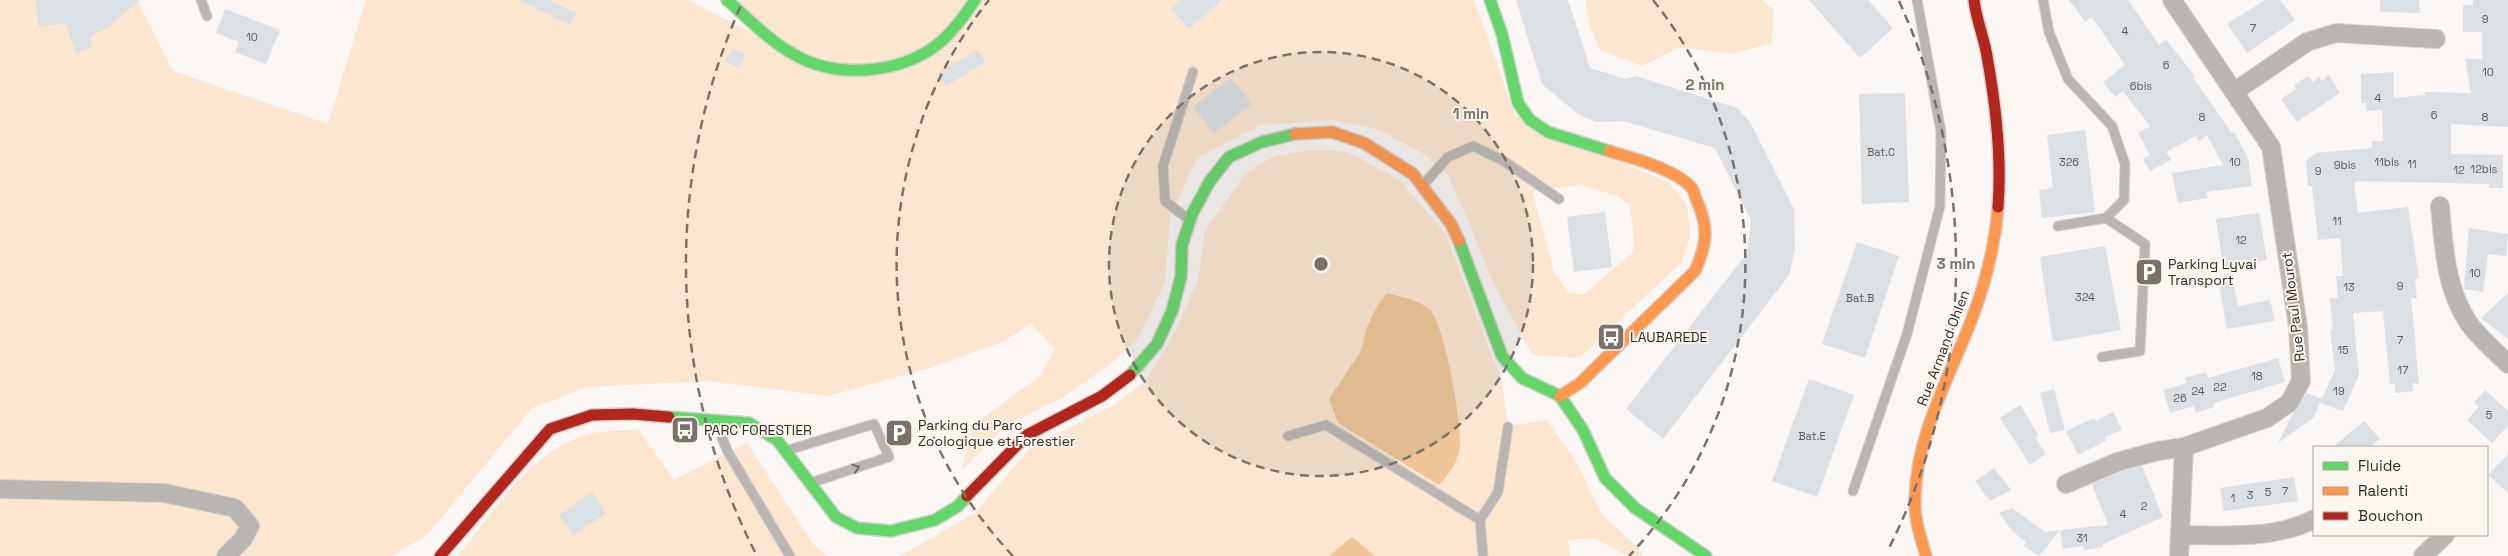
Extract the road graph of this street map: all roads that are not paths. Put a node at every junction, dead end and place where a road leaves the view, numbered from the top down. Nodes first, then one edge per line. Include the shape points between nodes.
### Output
1 (201, 0) edge
2 (727, 0) edge
3 (975, 0) edge
4 (1490, 0) edge
5 (1918, 0) edge
6 (1974, 0) edge
7 (2043, 0) edge
8 (2172, 0) edge
9 (207, 16) dead end
10 (2436, 39) dead end
11 (1193, 72) dead end
12 (2234, 92) junction
13 (1423, 185) junction
14 (1559, 199) dead end
15 (2440, 206) dead end
16 (2106, 218) junction
17 (1190, 221) junction
18 (2058, 226) dead end
19 (2102, 356) dead end
20 (2508, 364) edge
21 (1560, 396) junction
22 (724, 420) junction
23 (1508, 427) dead end
24 (1288, 436) dead end
25 (2184, 447) junction
26 (785, 451) junction
27 (810, 483) junction
28 (2066, 484) dead end
29 (0, 489) edge
30 (1853, 490) dead end
31 (2313, 519) edge
32 (1480, 520) junction
33 (2181, 535) junction
34 (2444, 536) edge
35 (226, 556) edge
36 (440, 556) edge
37 (790, 556) edge
38 (1482, 556) edge
39 (1706, 556) edge
40 (1926, 556) edge
41 (2178, 556) edge
42 (2423, 556) edge

1 - 9 lane
2 - 3 main road via 776,42 805,61 854,70 911,59 938,44 964,17
4 - 21 main road via 1502,34 1518,104 1530,120 1548,132 1659,167 1691,187 1703,214 1705,249 1695,271 1580,383
5 - 30 lane via 1941,132 1940,206 1907,334
6 - 40 main road, Rue Armand Ohlen via 1993,89 1998,149 1995,235 1977,303 1930,422 1915,482 1915,518
7 - 16 lane via 2048,32 2068,80 2112,126 2126,164 2124,200
8 - 12 street, Rue Paul Mourot
10 - 12 street via 2336,33 2307,42
11 - 17 lane via 1163,166 1165,201
12 - 25 street, Rue Paul Mourot via 2271,147 2298,327 2301,381 2289,403 2267,418
13 - 14 lane via 1448,157 1473,146 1504,161
13 - 17 main road via 1413,174 1364,143 1332,132 1295,134 1262,142 1229,157 1210,182
13 - 21 main road via 1451,224 1460,243 1502,356 1522,378
15 - 20 street via 2452,293 2468,323
16 - 18 lane
16 - 19 lane via 2145,244 2140,351
17 - 27 main road via 1182,245 1181,277 1172,311 1157,344 1133,372 1102,396 1027,434 958,506 935,520 891,531 857,528 836,517
21 - 39 main road via 1583,430 1605,478 1635,508
22 - 26 main road via 748,423 777,440
22 - 36 main road via 633,414 592,415 550,429
22 - 37 lane via 722,438 728,452
23 - 32 lane via 1498,492
24 - 32 lane via 1326,425
25 - 28 street, Rue Paul Mourot via 2117,462
25 - 33 street
26 - 27 main road
27 -> 26 lane via 889,457 874,424
29 - 35 street via 164,494 235,508 250,526 243,539
31 - 33 street via 2278,531
32 - 38 lane
33 - 41 street
34 - 42 street

